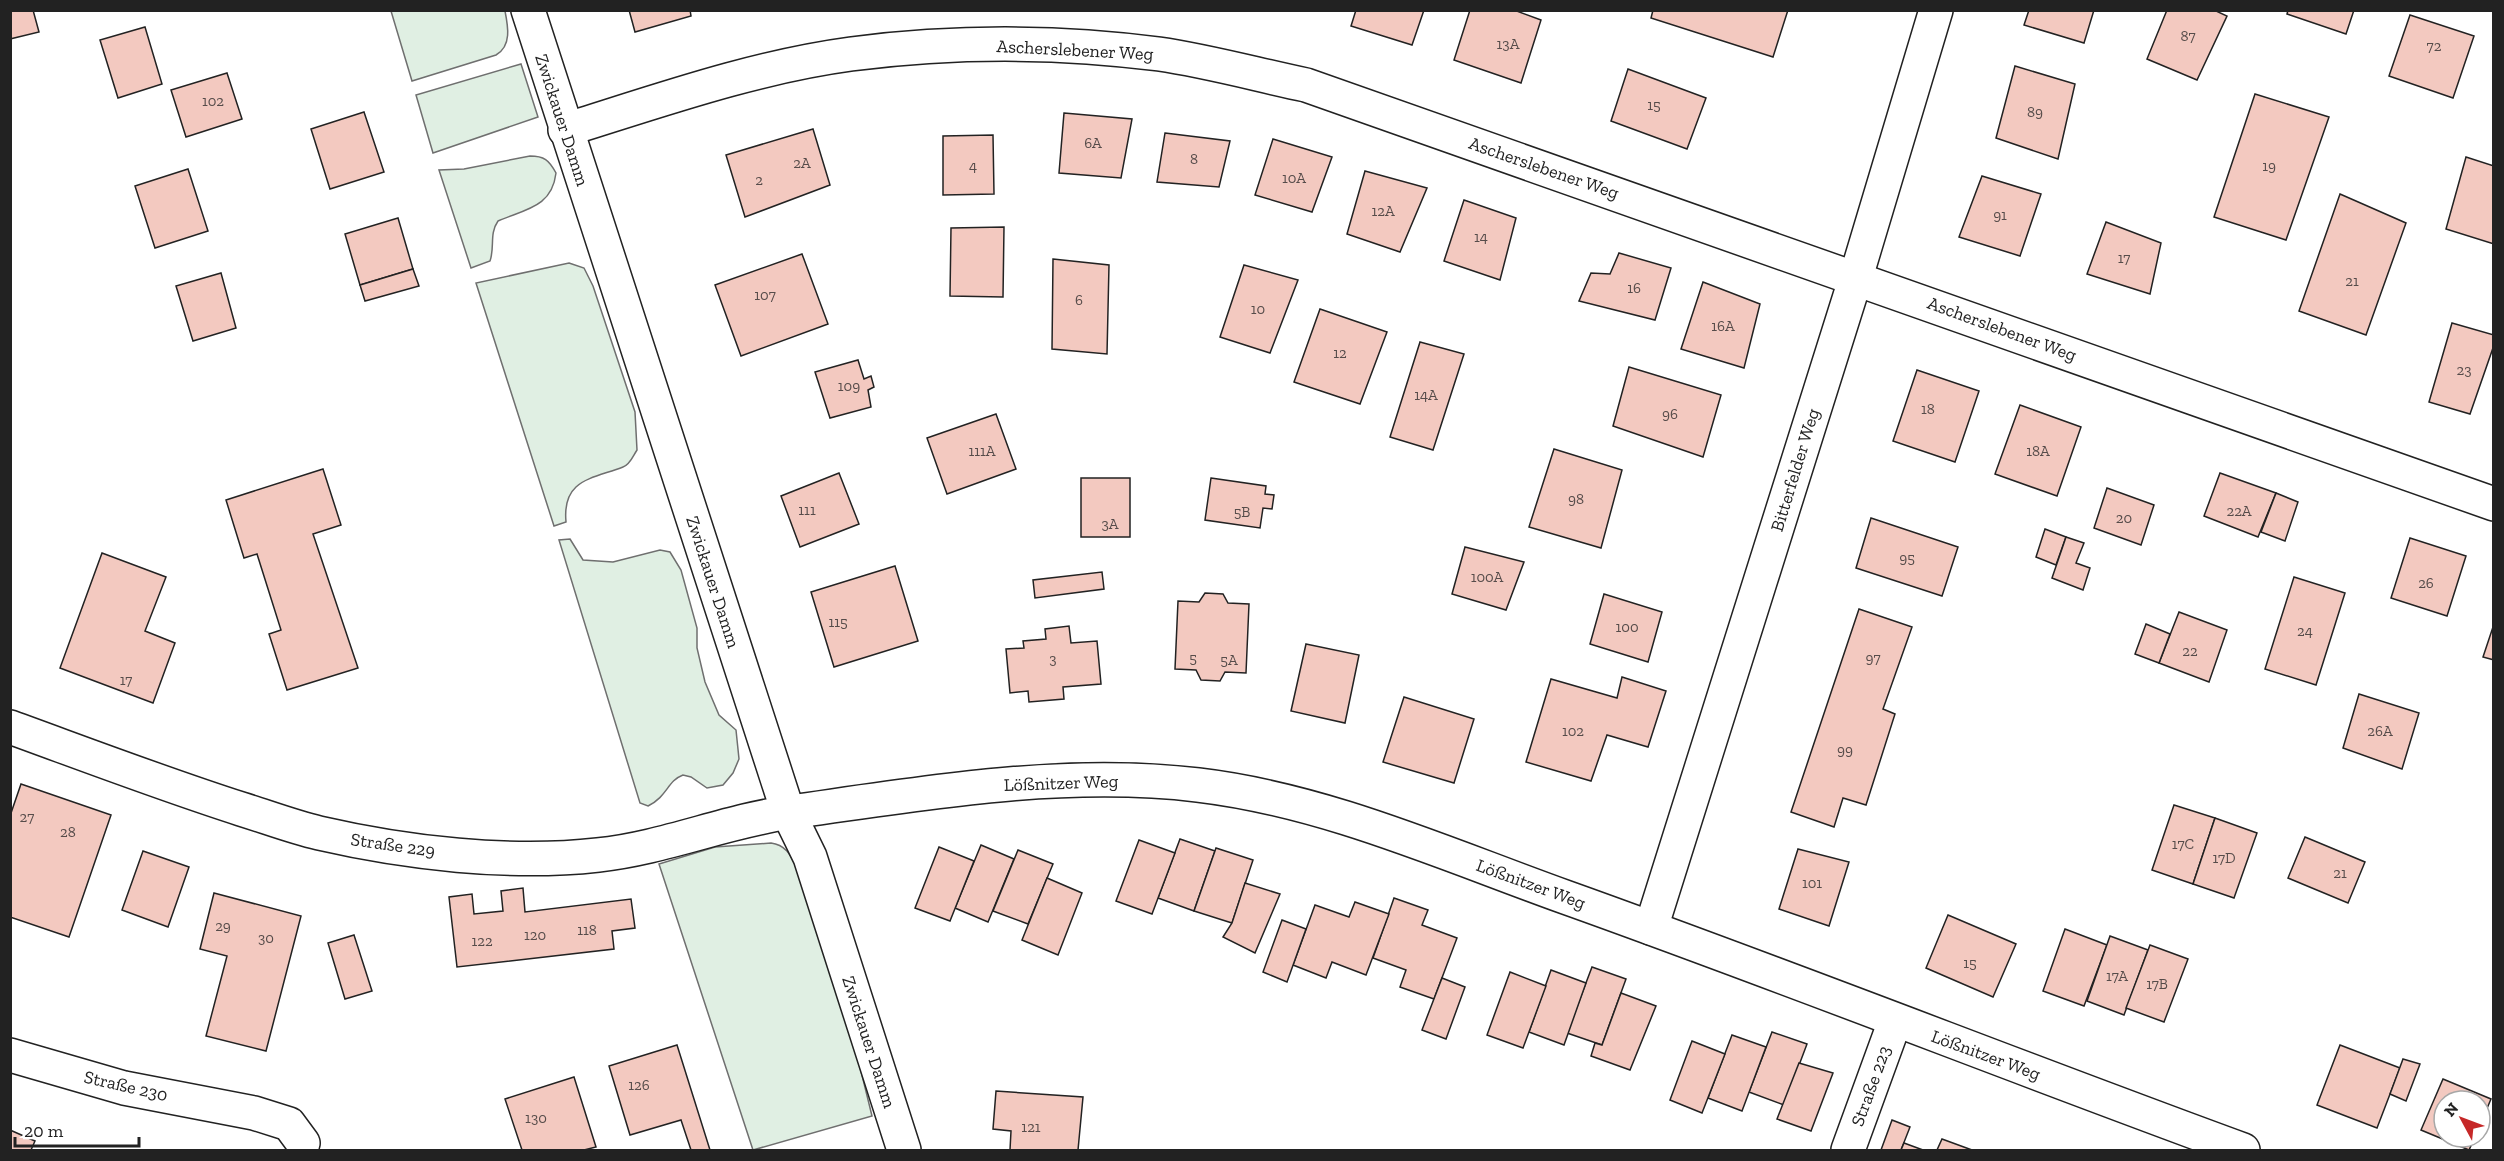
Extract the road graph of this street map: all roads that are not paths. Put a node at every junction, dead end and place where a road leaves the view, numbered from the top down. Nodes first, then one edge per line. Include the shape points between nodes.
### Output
1 (528, 10) edge
2 (1936, 10) edge
3 (565, 129) junction
4 (1856, 277) junction
5 (2493, 504) edge
6 (10, 727) edge
7 (788, 812) junction
8 (1651, 928) junction
9 (1895, 1021) junction
10 (10, 1055) edge
11 (303, 1143) dead end
12 (904, 1150) edge
13 (1848, 1150) edge
14 (2243, 1150) edge

1 - 3 street, Zwickauer Damm
2 - 4 street, Bitterfelder Weg
3 - 4 street, Ascherslebener Weg via 746,76 849,55 921,47 1013,44 1160,54 1306,85
3 - 7 street, Zwickauer Damm
4 - 5 street, Ascherslebener Weg
4 - 8 street, Bitterfelder Weg
6 - 7 street, Straße 229 via 190,793 315,832 447,852 515,858 595,856 649,847
7 - 8 street, Lößnitzer Weg via 1017,783 1117,780 1254,792 1313,806
7 - 12 street, Zwickauer Damm via 810,857
8 - 9 street, Lößnitzer Weg
9 - 13 street, Straße 223
9 - 14 street, Lößnitzer Weg
10 - 11 street, Straße 230 via 124,1088 254,1113 289,1124

